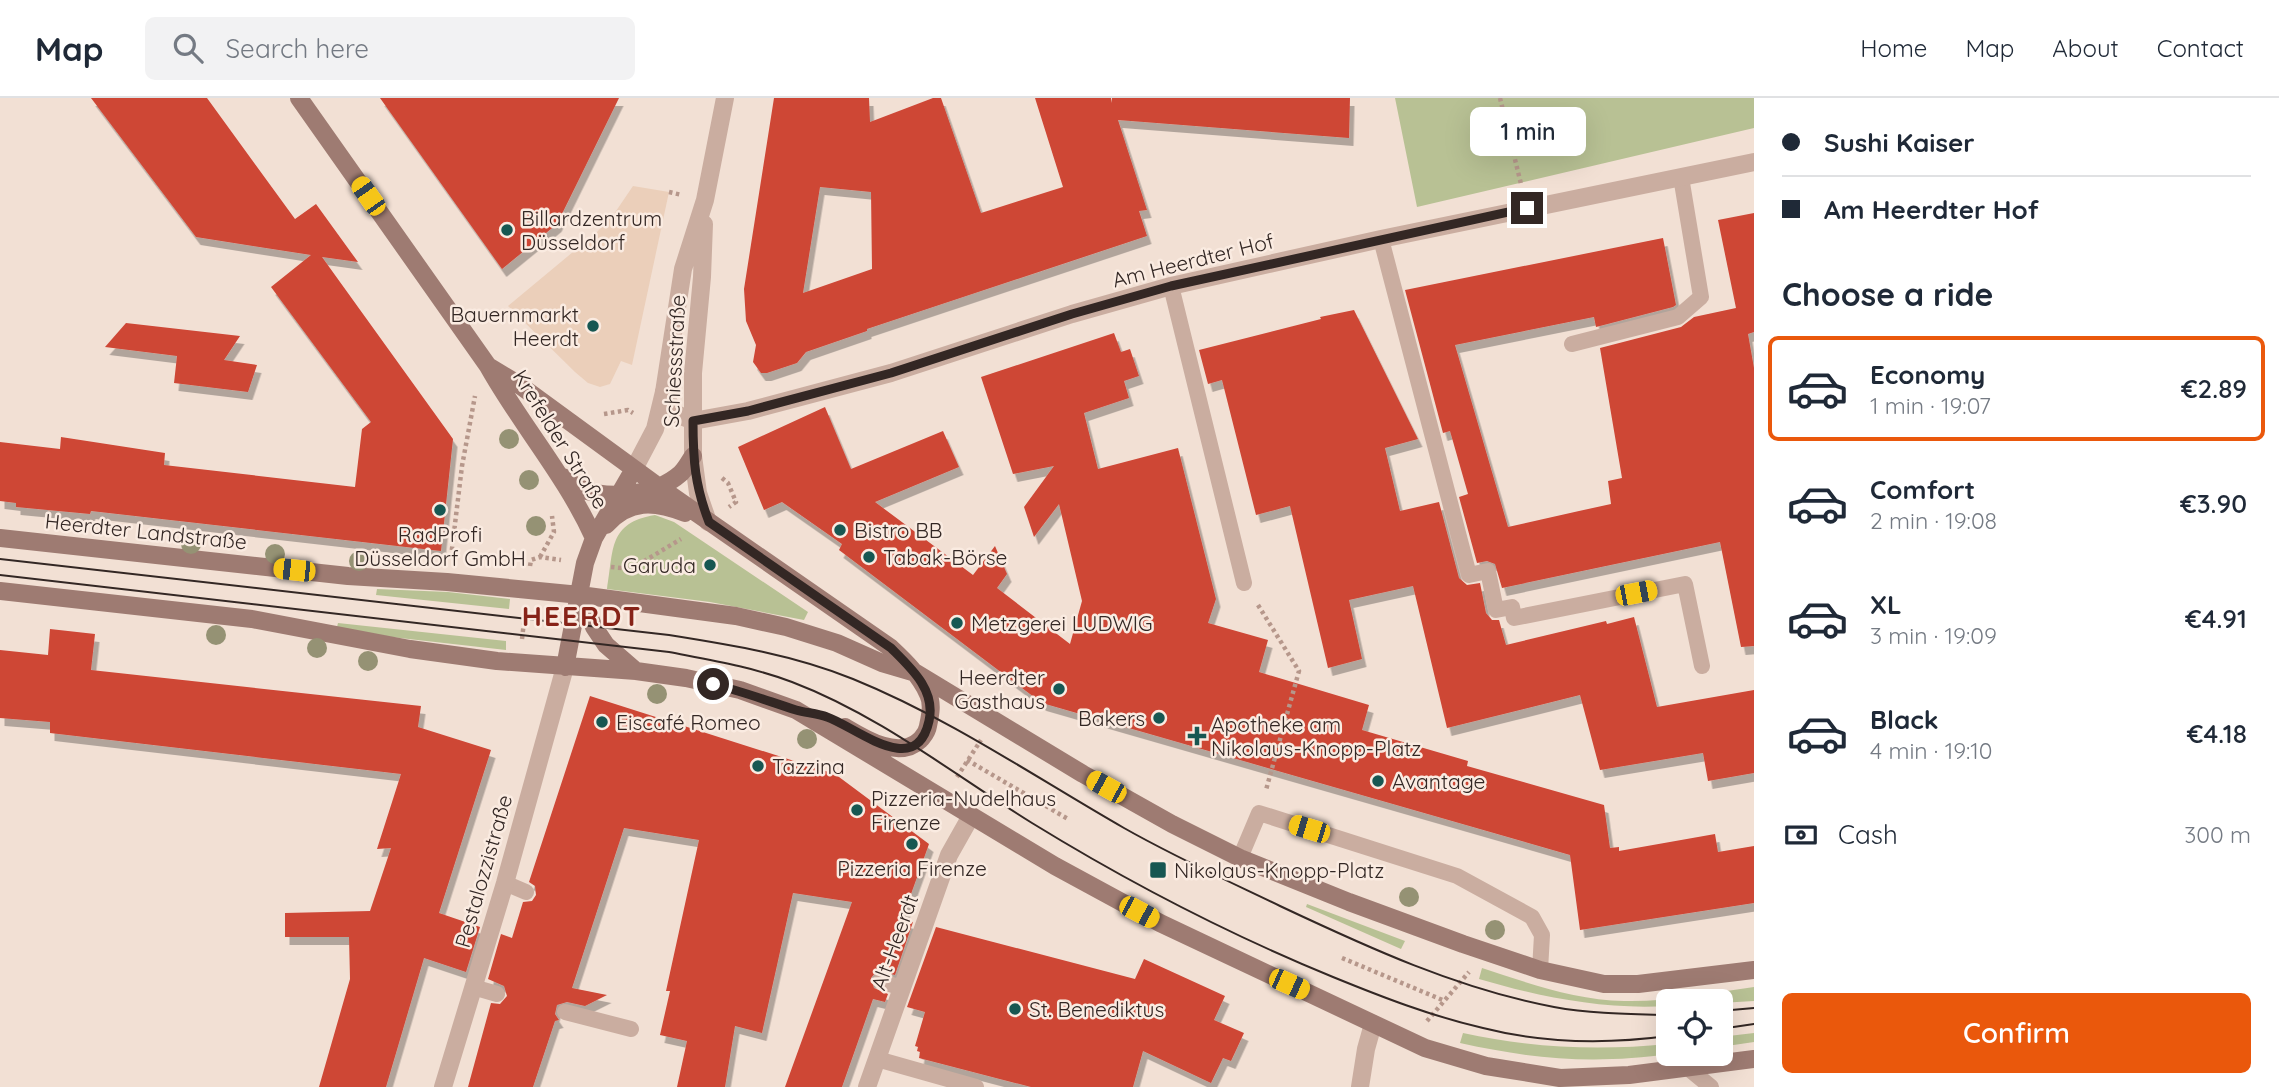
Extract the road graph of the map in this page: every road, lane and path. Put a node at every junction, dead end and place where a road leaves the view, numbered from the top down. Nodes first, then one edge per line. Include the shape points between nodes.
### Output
1 (299, 98) edge
2 (725, 98) edge
3 (1500, 98) edge
4 (1754, 162) edge
5 (1681, 177) junction
6 (705, 200) junction
7 (1527, 208) junction
8 (1381, 239) junction
9 (1171, 286) junction
10 (1572, 344) dead end
11 (488, 366) junction
12 (664, 392) junction
13 (693, 421) junction
14 (693, 456) junction
15 (634, 469) junction
16 (557, 472) junction
17 (659, 487) junction
18 (618, 495) junction
19 (709, 522) junction
20 (0, 538) edge
21 (594, 538) junction
22 (585, 563) junction
23 (447, 582) junction
24 (1244, 583) joint
25 (527, 590) junction
26 (0, 591) edge
27 (580, 595) junction
28 (519, 663) junction
29 (1702, 666) dead end
30 (565, 667) junction
31 (636, 671) junction
32 (916, 673) junction
33 (796, 710) junction
34 (995, 719) junction
35 (967, 760) junction
36 (942, 799) junction
37 (1259, 813) junction
38 (971, 816) junction
39 (1068, 819) dead end
40 (1240, 858) junction
41 (505, 883) junction
42 (526, 892) dead end
43 (1342, 958) dead end
44 (1461, 965) dead end
45 (1540, 970) junction
46 (1754, 970) edge
47 (881, 981) dead end
48 (473, 987) junction
49 (901, 988) junction
50 (497, 994) dead end
51 (1445, 1001) junction
52 (565, 1012) dead end
53 (1373, 1024) junction
54 (631, 1029) dead end
55 (1445, 1055) junction
56 (877, 1059) junction
57 (1754, 1059) edge
58 (1688, 1068) junction
59 (443, 1087) edge
60 (867, 1087) edge
61 (976, 1087) edge
62 (1360, 1087) edge
63 (1711, 1087) edge

1 - 11 main road, Krefelder Straße
2 - 6 street, Schiessstraße
3 - 7 path
4 - 5 street, Am Heerdter Hof
5 - 7 street, Am Heerdter Hof
5 - 10 lane via 1701,298 1678,317
6 - 12 street, Schiessstraße via 683,269
6 - 13 street, Schiessstraße
7 - 8 street, Am Heerdter Hof
8 - 9 street, Am Heerdter Hof
8 - 29 lane via 1469,575 1488,572 1496,610 1512,607 1514,618 1685,584
9 - 13 street, Am Heerdter Hof via 891,373
9 - 24 lane
11 - 15 main road, Krefelder Straße
11 - 16 main road, Krefelder Straße
11 - 23 path via 473,405
12 - 13 street via 674,412
12 - 15 street, Schiessstraße via 655,429
13 - 14 street, Schiessstraße
14 - 17 main road via 681,474
14 - 19 street, Schiessstraße via 698,493
15 - 17 main road
15 - 18 main road
16 - 18 main road via 579,488
16 - 21 main road, Krefelder Straße
17 - 18 main road
17 - 19 main road
18 - 21 main road
19 - 21 main road via 664,505 638,505 616,513
19 - 22 path via 631,569
19 - 32 main road via 891,648
20 - 23 main road, Heerdter Landstraße via 348,576
21 - 22 main road
22 - 27 main road
23 - 25 main road, Heerdter Landstraße
24 - 37 path via 1299,671
25 - 27 main road, Heerdter Landstraße
25 - 28 path
26 - 28 main road via 252,619 410,649
27 - 30 main road
27 - 31 main road via 606,645
27 - 32 main road via 786,626
28 - 30 main road
30 - 31 main road
30 - 41 street, Pestalozzistraße
31 - 33 main road via 740,690
32 - 33 main road via 930,697 931,715 927,733 913,746 885,746 828,717
32 - 34 main road
33 - 36 main road
34 - 35 path
34 - 40 main road via 1083,774
35 - 36 path
35 - 39 path
36 - 38 main road
37 - 40 lane
37 - 45 lane via 1457,876 1532,917 1542,935
38 - 49 street, Alt-Heerdt via 949,855
38 - 53 main road via 1160,923
40 - 45 main road
41 - 42 lane
41 - 48 street, Pestalozzistraße
43 - 51 path
44 - 51 path via 1472,969
45 - 46 main road via 1604,984 1638,984
47 - 49 lane
48 - 50 lane
48 - 59 street, Pestalozzistraße
49 - 56 street, Alt-Heerdt
51 - 55 path via 1424,1025 1452,1033
52 - 54 lane
53 - 55 main road
53 - 62 street
55 - 58 main road via 1560,1077
56 - 60 street, Alt-Heerdt
56 - 61 lane
57 - 58 main road
58 - 63 lane

